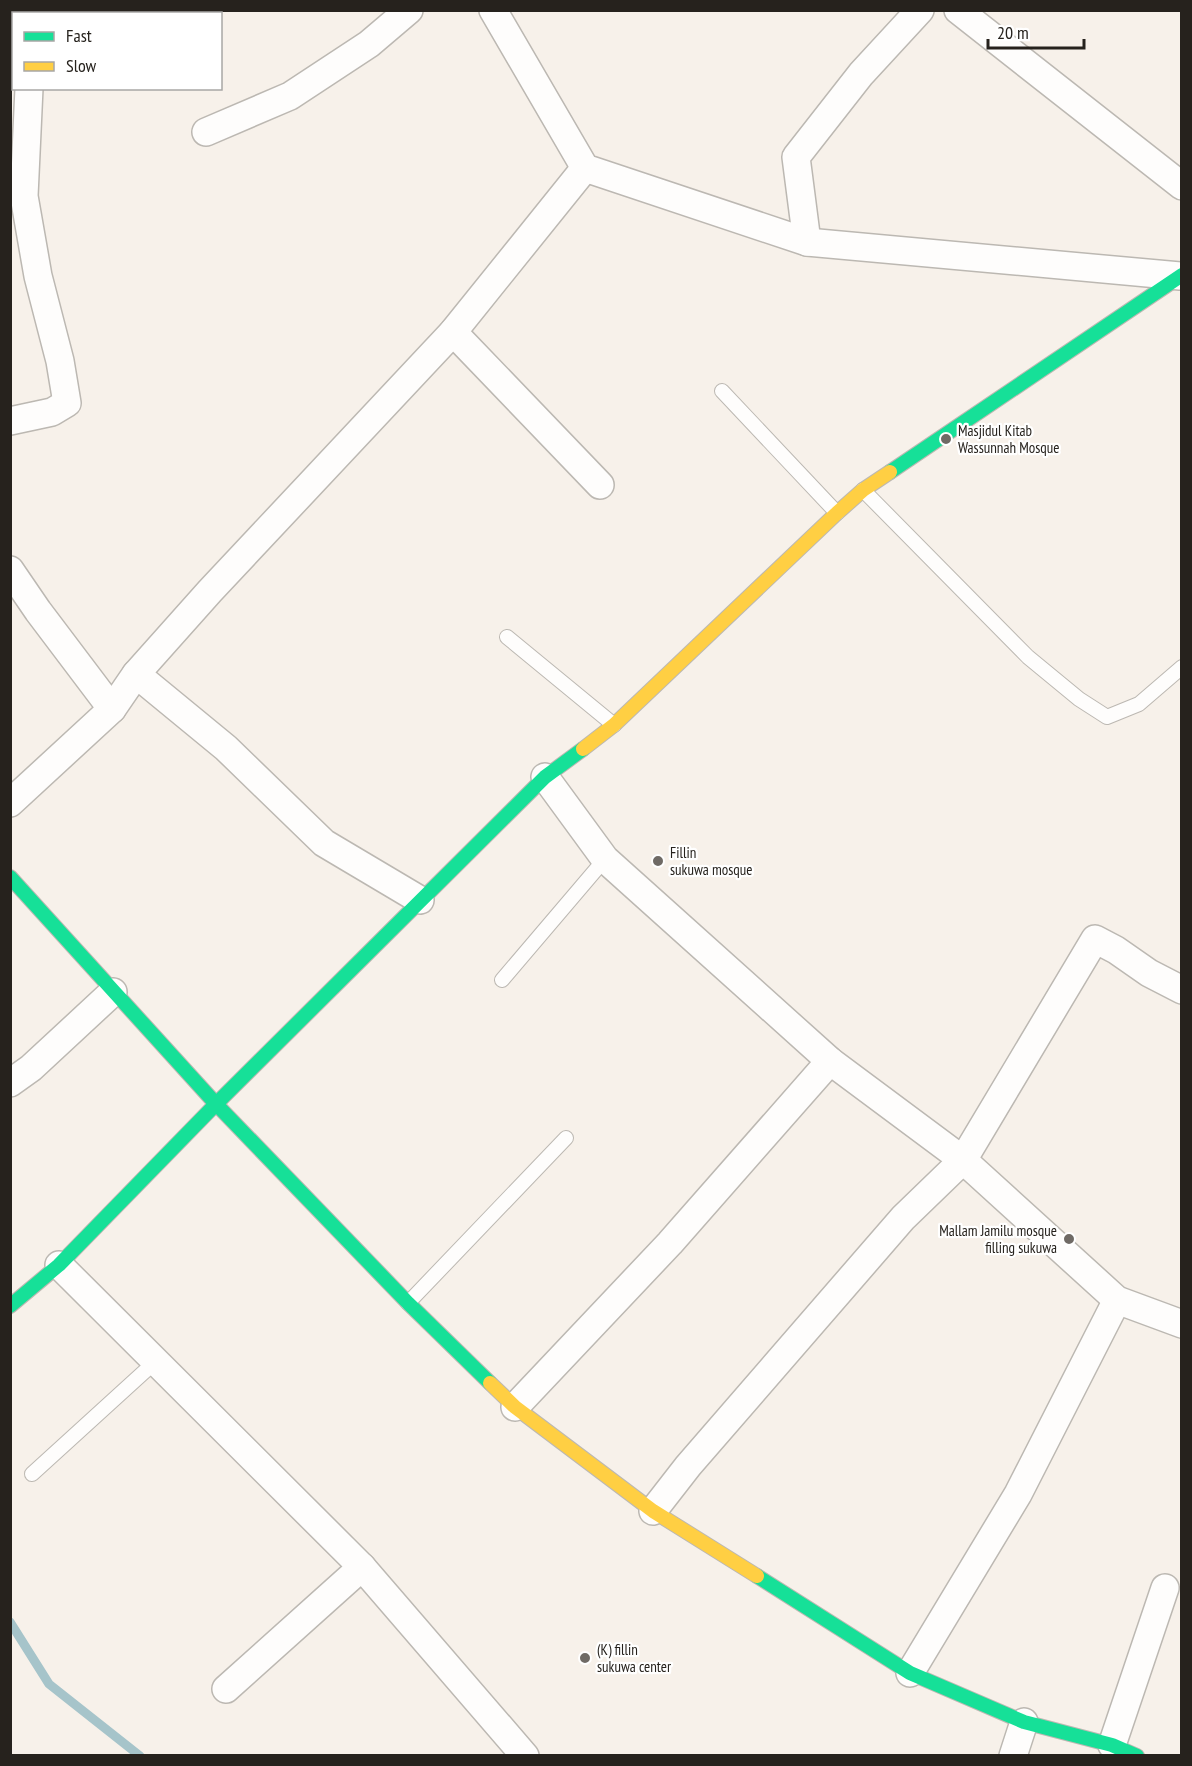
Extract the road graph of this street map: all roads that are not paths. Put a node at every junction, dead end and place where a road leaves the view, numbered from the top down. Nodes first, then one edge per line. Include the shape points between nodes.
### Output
1 (409, 10) edge
2 (493, 10) edge
3 (920, 10) edge
4 (958, 10) edge
5 (29, 90) edge
6 (206, 132) dead end
7 (585, 168) junction
8 (1182, 186) edge
9 (17, 201) edge
10 (807, 242) junction
11 (1181, 275) edge
12 (453, 332) junction
13 (722, 391) dead end
14 (10, 421) edge
15 (600, 485) dead end
16 (863, 490) junction
17 (837, 513) junction
18 (10, 570) edge
19 (507, 637) dead end
20 (1182, 667) edge
21 (136, 674) junction
22 (112, 709) junction
23 (614, 725) junction
24 (545, 777) junction
25 (10, 803) edge
26 (605, 858) junction
27 (10, 877) edge
28 (420, 900) junction
29 (502, 980) dead end
30 (1182, 990) edge
31 (113, 992) junction
32 (830, 1061) junction
33 (10, 1083) edge
34 (216, 1104) junction
35 (566, 1138) dead end
36 (963, 1160) junction
37 (59, 1265) junction
38 (1117, 1300) junction
39 (408, 1303) junction
40 (10, 1306) edge
41 (1182, 1323) edge
42 (155, 1362) junction
43 (515, 1407) junction
44 (32, 1474) dead end
45 (653, 1511) junction
46 (362, 1568) junction
47 (1165, 1588) dead end
48 (910, 1673) junction
49 (226, 1689) dead end
50 (1024, 1722) junction
51 (1112, 1745) junction
52 (525, 1755) edge
53 (1013, 1755) edge
54 (1137, 1755) edge

1 - 6 street via 369,44 290,96
2 - 7 street
3 - 10 street via 861,74 796,157
4 - 8 street
5 - 9 street
7 - 10 street
7 - 12 street
9 - 14 street via 60,361 67,403 52,411
10 - 11 street
11 - 16 street
12 - 15 street
12 - 21 street
13 - 17 lane
16 - 17 street
16 - 20 lane via 1028,657 1107,717 1139,704
17 - 23 street
18 - 22 street
19 - 23 lane
21 - 22 street
21 - 28 street via 226,748 324,843
22 - 25 street
23 - 24 street
24 - 26 street
24 - 28 street
26 - 29 lane
26 - 32 street
27 - 31 street
28 - 34 street
30 - 36 street via 1095,939
31 - 33 street
31 - 34 street
32 - 36 street
32 - 43 street via 670,1243
34 - 37 street
34 - 39 street
35 - 39 lane
36 - 38 street
36 - 45 street via 903,1218
37 - 40 street
37 - 42 street
38 - 41 street
38 - 48 street via 1018,1494
39 - 43 street
42 - 44 lane
42 - 46 street
43 - 45 street
45 - 48 street
46 - 49 street
46 - 52 street
47 - 51 street
48 - 50 street
50 - 51 street
50 - 53 street
51 - 54 street

